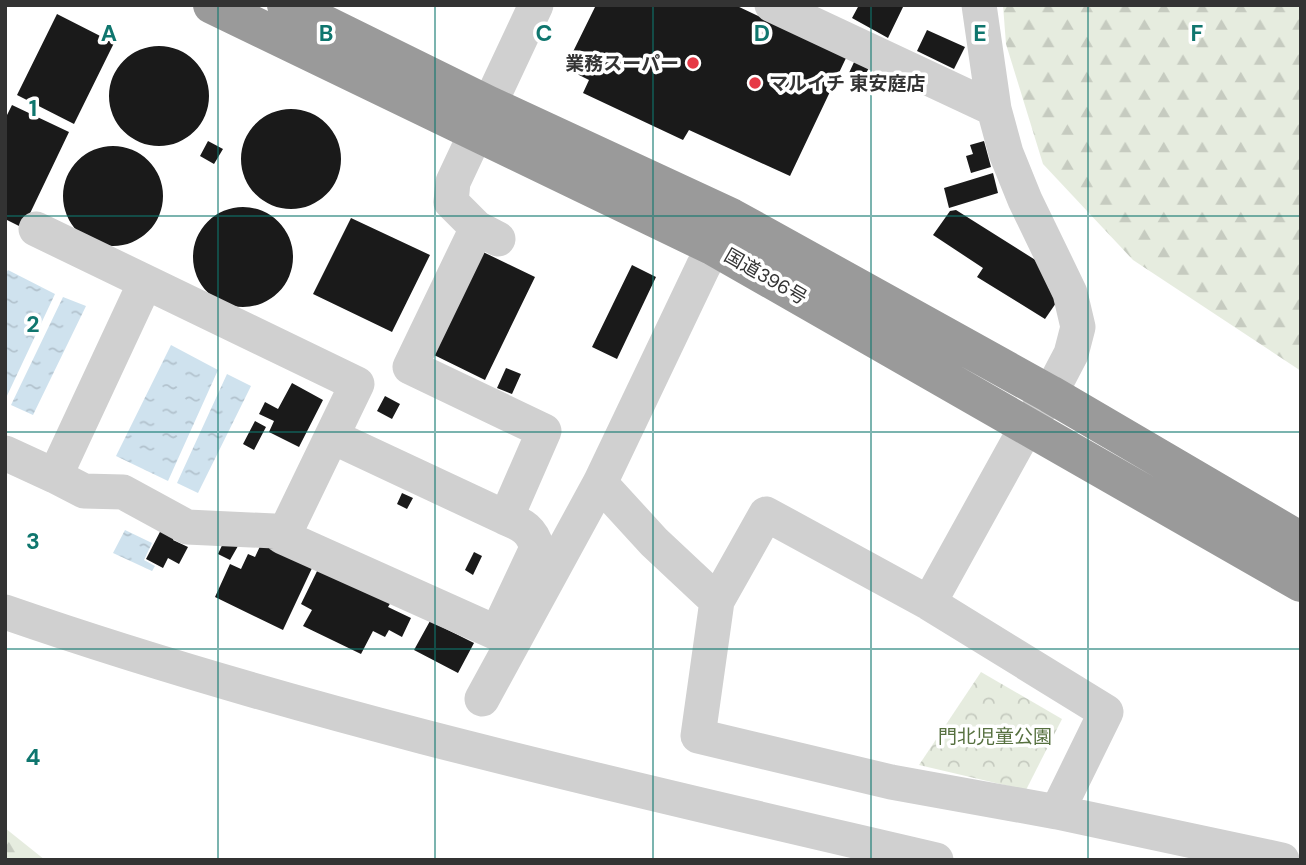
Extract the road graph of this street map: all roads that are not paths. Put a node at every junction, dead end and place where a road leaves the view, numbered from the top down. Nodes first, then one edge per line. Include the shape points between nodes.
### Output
1 (212, 5) edge
2 (286, 5) edge
3 (536, 5) edge
4 (772, 5) edge
5 (979, 5) edge
6 (994, 109) junction
7 (483, 118) junction
8 (36, 229) dead end
9 (722, 232) junction
10 (145, 284) junction
11 (1050, 394) junction
12 (1027, 426) junction
13 (333, 437) junction
14 (5, 453) edge
15 (55, 477) junction
16 (600, 483) junction
17 (506, 517) junction
18 (283, 537) junction
19 (1301, 541) edge
20 (1301, 583) edge
21 (717, 601) junction
22 (929, 603) junction
23 (5, 612) edge
24 (482, 699) dead end
25 (1057, 812) junction
26 (936, 860) edge
27 (1282, 860) edge

1 - 7 highway, 国道396号
2 - 7 highway, 国道396号
3 - 7 street
4 - 6 street
5 - 6 street
6 - 11 street via 1025,200 1070,293 1078,327 1071,354
7 - 9 highway, 国道396号
7 - 17 street via 453,182 451,202 488,233 410,367 544,431
8 - 10 street
9 - 11 highway, 国道396号
9 - 12 highway, 国道396号
9 - 16 street
10 - 13 street via 357,384
10 - 15 street
11 - 12 street
11 - 19 highway, 国道396号
12 - 20 highway, 国道396号
12 - 22 street
13 - 17 street
13 - 18 street
14 - 15 street
15 - 18 street via 84,491 123,492 187,527 274,531
16 - 21 street
16 - 24 street
17 - 18 street via 525,526 537,548 496,633
21 - 22 street via 766,514
21 - 25 street via 698,736 891,782
22 - 25 street via 1106,712
23 - 26 street via 314,707 594,780
25 - 27 street

